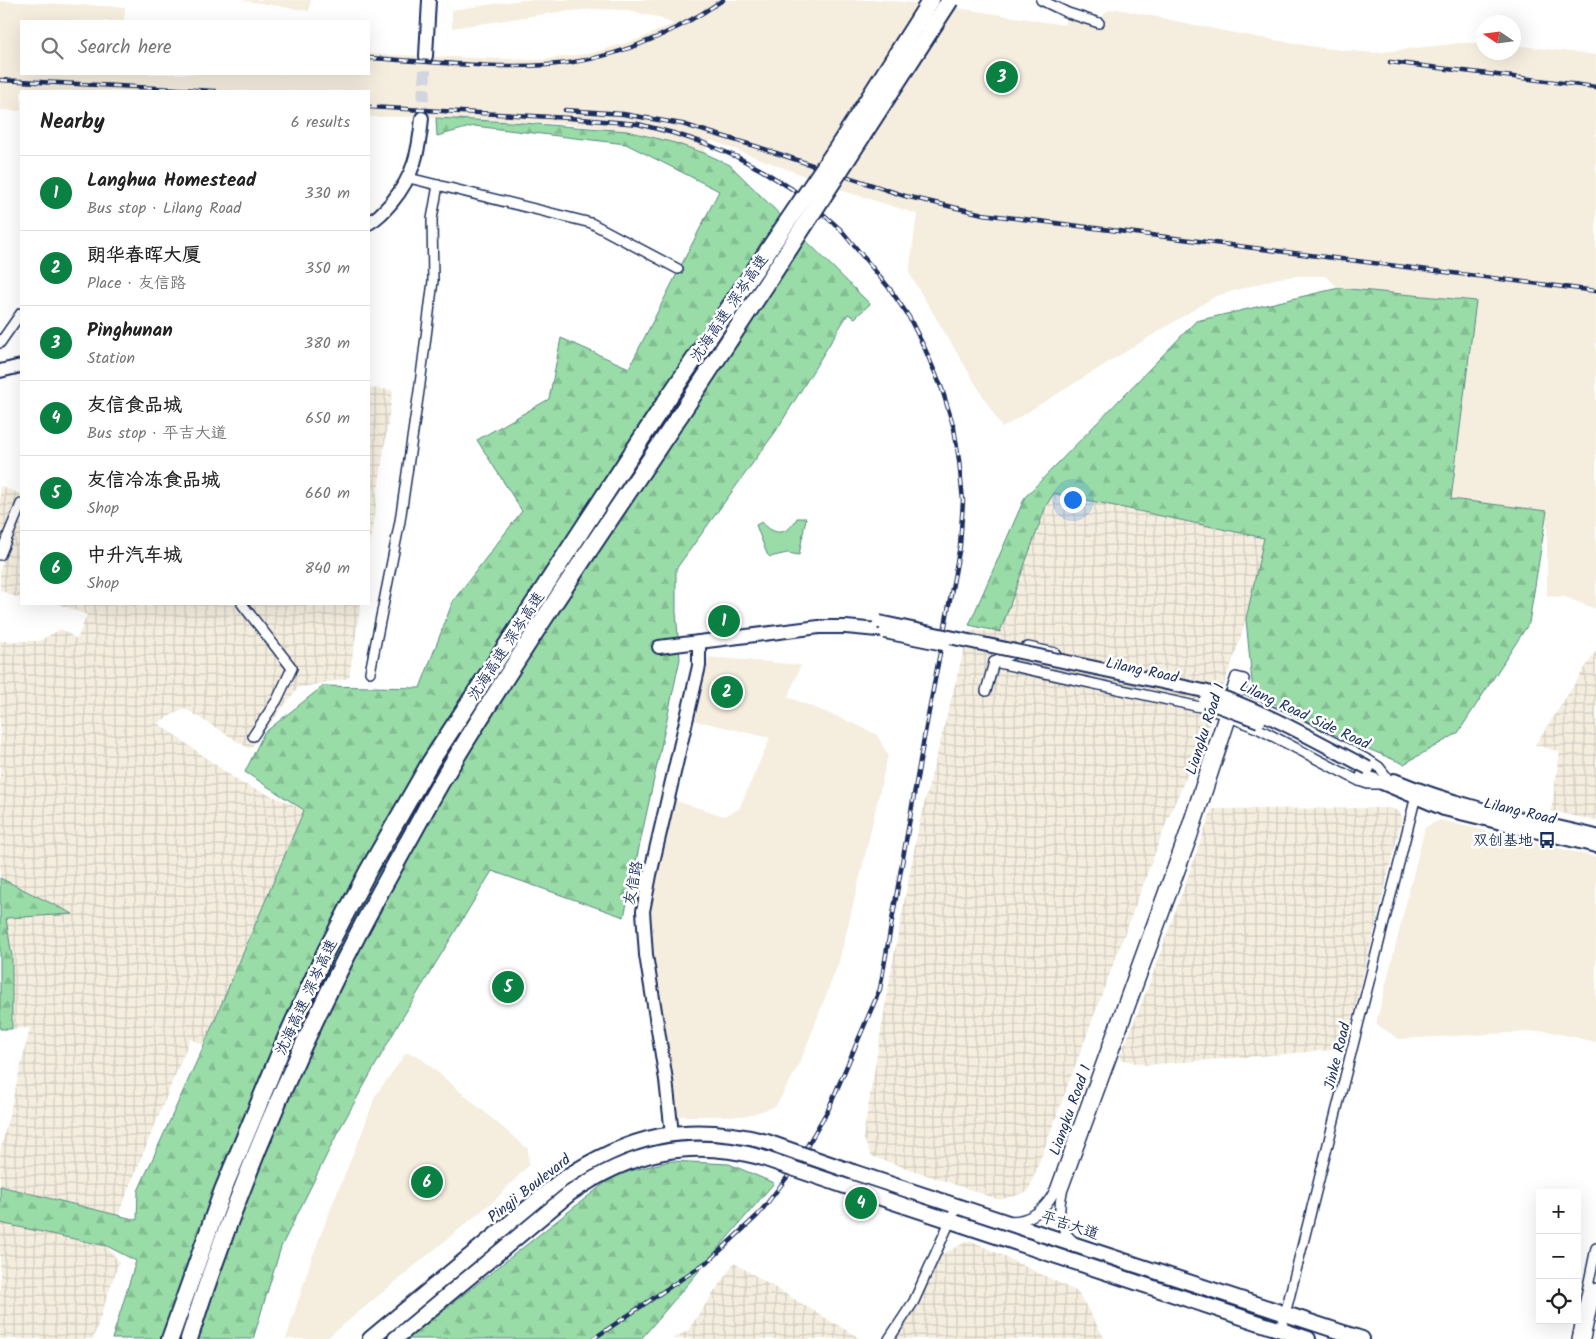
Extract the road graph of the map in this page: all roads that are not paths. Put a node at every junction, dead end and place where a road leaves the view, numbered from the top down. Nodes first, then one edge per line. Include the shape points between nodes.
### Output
1 (429, 0) edge
2 (931, 0) edge
3 (950, 0) edge
4 (1041, 0) edge
5 (1099, 23) dead end
6 (426, 56) tunnel mouth
7 (422, 118) tunnel mouth
8 (409, 178) junction
9 (438, 185) junction
10 (370, 222) edge
11 (678, 269) dead end
12 (20, 314) edge
13 (0, 343) edge
14 (20, 366) edge
15 (0, 371) edge
16 (20, 506) edge
17 (0, 555) edge
18 (243, 605) edge
19 (878, 626) junction
20 (695, 642) junction
21 (994, 662) junction
22 (370, 672) dead end
23 (986, 690) dead end
24 (1234, 696) junction
25 (1227, 716) junction
26 (253, 736) dead end
27 (1384, 780) junction
28 (1417, 793) junction
29 (1596, 836) edge
30 (1596, 846) edge
31 (669, 1134) junction
32 (767, 1142) joint
33 (239, 1196) junction
34 (957, 1206) junction
35 (952, 1220) junction
36 (1005, 1221) junction
37 (1077, 1244) junction
38 (1596, 1248) edge
39 (1596, 1288) edge
40 (1286, 1314) junction
41 (1281, 1330) junction
42 (170, 1339) edge
43 (189, 1339) edge
44 (199, 1339) edge
45 (370, 1339) edge
46 (395, 1339) edge
47 (889, 1339) edge
48 (1308, 1339) edge
49 (1362, 1339) edge
50 (1576, 1339) edge
51 (1585, 1339) edge

1 - 6 street
2 - 42 highway, 沈海高速 深岑高速, bridge via 838,147 664,404 431,761 368,871 326,951 284,1043 223,1190
3 - 33 highway, 沈海高速 深岑高速, bridge via 451,766 332,982
4 - 5 street
7 - 8 street via 418,152
8 - 9 street
8 - 10 street via 379,217
9 - 11 street via 590,223
9 - 22 street via 432,219 433,281 418,394 400,521
12 - 13 street
14 - 15 street
16 - 17 street
18 - 26 street via 292,668 277,700
19 - 20 street, Lilang Road via 819,628
19 - 20 street, Lilang Road via 818,620 766,624 660,643
19 - 27 street, Lilang Road, bridge via 1224,706
20 - 31 street, 友信路 via 699,666 643,911 646,955 666,1080
21 - 23 street
21 - 24 street, Lilang Road Side Road via 1028,647
21 - 25 street via 1200,707
24 - 25 street, Liangku Road 1
24 - 27 street, Lilang Road Side Road via 1292,720 1370,761 1379,767
25 - 27 street via 1359,781 1368,784
25 - 36 street, Liangku Road 1 via 1055,1190 1036,1214 1026,1219
25 - 37 street, Liangku Road 1 via 1192,838 1062,1192 1061,1224
27 - 28 street, Lilang Road
28 - 29 street, Lilang Road
28 - 30 street, Lilang Road via 1444,809
28 - 40 street, Jinke Road
31 - 32 main road, Pingji Boulevard via 712,1132
31 - 45 main road, Pingji Boulevard via 636,1142 583,1165
32 - 34 main road, 平吉大道, bridge
33 - 43 highway, 沈海高速 深岑高速
33 - 44 highway
34 - 35 street
34 - 36 main road, 平吉大道
35 - 41 main road
35 - 46 main road, Pingji Boulevard, bridge via 736,1151 711,1148 663,1151 599,1175 570,1194
35 - 47 street via 914,1302
36 - 37 main road, 平吉大道
37 - 40 main road, 平吉大道
38 - 50 street
39 - 51 street
40 - 41 street, Jinke Road
40 - 49 main road, 平吉大道
41 - 48 main road

